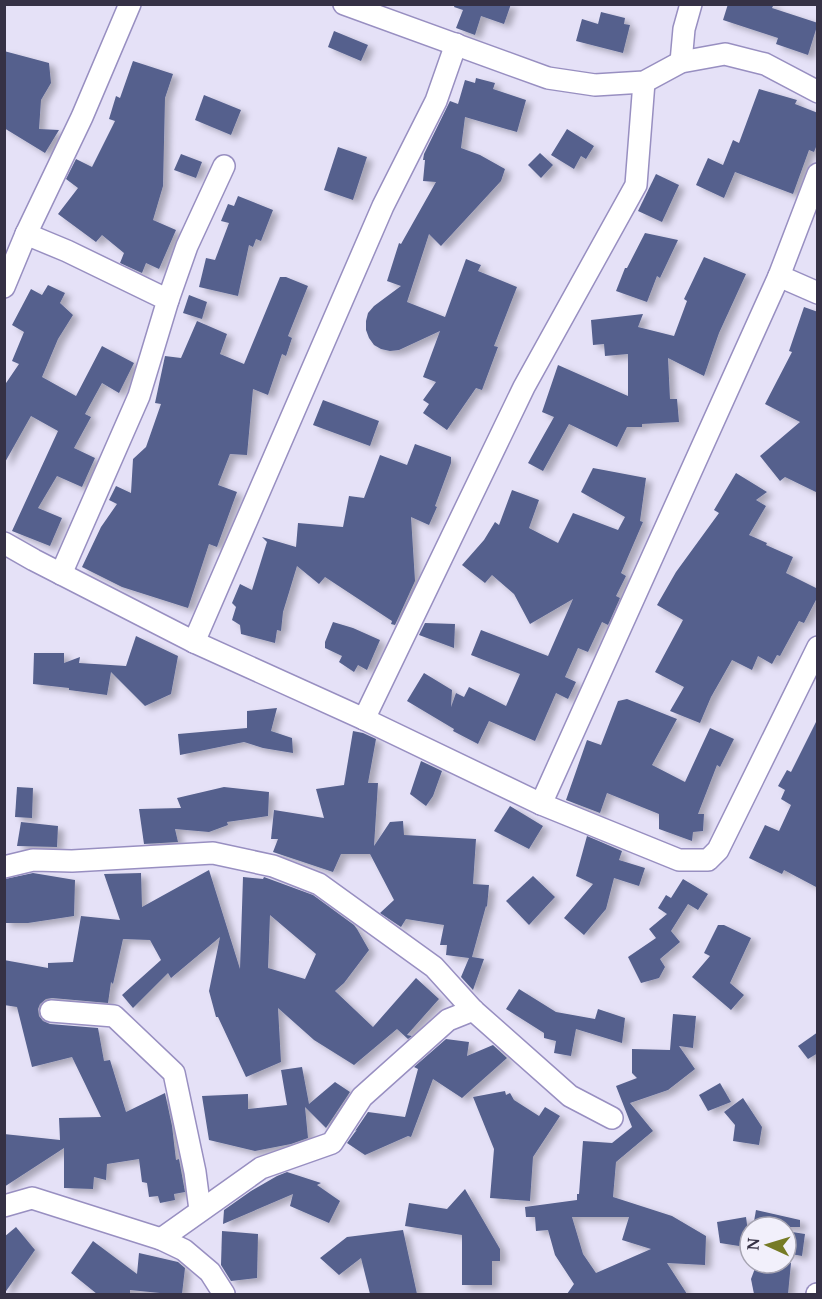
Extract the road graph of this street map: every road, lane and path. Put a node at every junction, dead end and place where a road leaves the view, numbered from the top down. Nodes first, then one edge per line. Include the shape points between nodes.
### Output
1 (130, 4) edge
2 (344, 4) edge
3 (691, 4) edge
4 (456, 44) junction
5 (681, 62) junction
6 (644, 82) junction
7 (818, 92) edge
8 (224, 166) dead end
9 (818, 174) edge
10 (26, 234) junction
11 (779, 276) junction
12 (4, 286) edge
13 (818, 293) edge
14 (168, 300) junction
15 (4, 543) edge
16 (61, 574) junction
17 (194, 642) junction
18 (818, 646) edge
19 (364, 719) junction
20 (541, 804) junction
21 (4, 867) edge
22 (472, 1010) junction
23 (51, 1011) dead end
24 (612, 1118) dead end
25 (4, 1206) edge
26 (200, 1210) junction
27 (161, 1239) junction
28 (224, 1294) edge

1 - 10 street
2 - 4 street
3 - 5 street
4 - 6 street via 548,78 595,85
4 - 17 street via 436,100 383,206
5 - 6 street
5 - 7 street via 725,54 765,64
6 - 19 street via 636,185 524,387
8 - 14 street via 187,246
9 - 11 street
10 - 12 street
10 - 14 street
11 - 13 street
11 - 20 street
14 - 16 street via 138,396
15 - 16 street
16 - 17 street
17 - 19 street
18 - 20 street via 718,850 708,860 679,860
19 - 20 street
21 - 22 street via 33,860 213,853 273,866 319,884 434,967
22 - 24 street via 570,1096
22 - 26 street via 448,1020 362,1097 332,1143 261,1168
23 - 26 street via 114,1017 174,1073
25 - 27 street via 32,1198
26 - 27 street
27 - 28 street via 184,1250 210,1272

